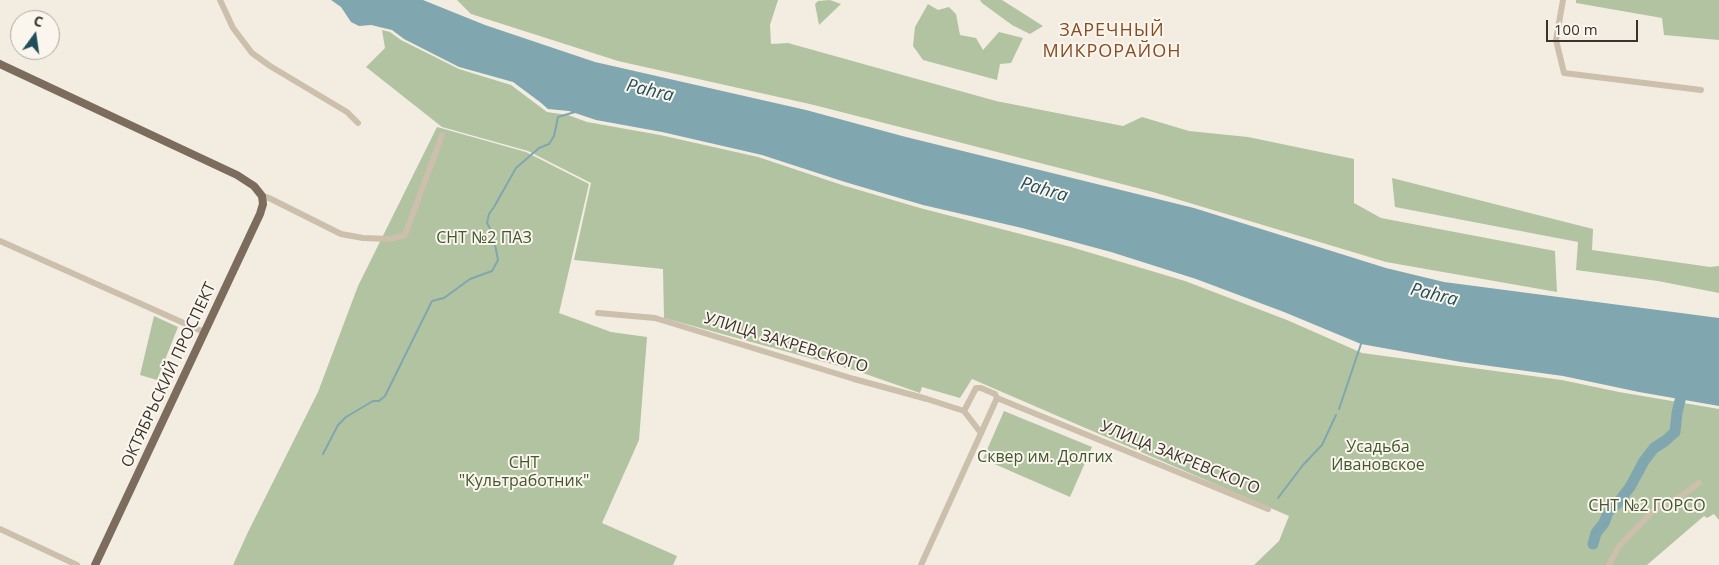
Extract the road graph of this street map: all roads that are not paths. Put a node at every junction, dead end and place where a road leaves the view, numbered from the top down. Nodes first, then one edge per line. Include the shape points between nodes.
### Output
1 (220, 0) edge
2 (1563, 0) edge
3 (0, 64) edge
4 (1701, 90) dead end
5 (358, 123) dead end
6 (442, 135) dead end
7 (262, 196) junction
8 (0, 241) edge
9 (598, 313) dead end
10 (204, 332) junction
11 (997, 398) junction
12 (964, 411) junction
13 (981, 433) junction
14 (1699, 483) dead end
15 (1268, 509) dead end
16 (0, 529) edge
17 (77, 565) edge
18 (95, 565) edge
19 (921, 565) edge
20 (1609, 565) edge

1 - 5 street via 232,28 252,53 347,112
2 - 4 street via 1556,40 1564,73
3 - 7 main road via 237,175 254,186
6 - 7 street via 405,235 363,238 341,234
7 - 10 main road, ОКТЯБРЬСКИЙ ПРОСПЕКТ via 260,214
8 - 10 street
9 - 12 street, УЛИЦА ЗАКРЕВСКОГО via 655,318
10 - 18 main road, ОКТЯБРЬСКИЙ ПРОСПЕКТ
11 - 12 street, УЛИЦА ЗАКРЕВСКОГО via 995,394 976,388
11 - 13 street
11 - 15 street, УЛИЦА ЗАКРЕВСКОГО
12 - 13 street
13 - 19 street
14 - 20 street via 1654,510 1619,546
16 - 17 street

